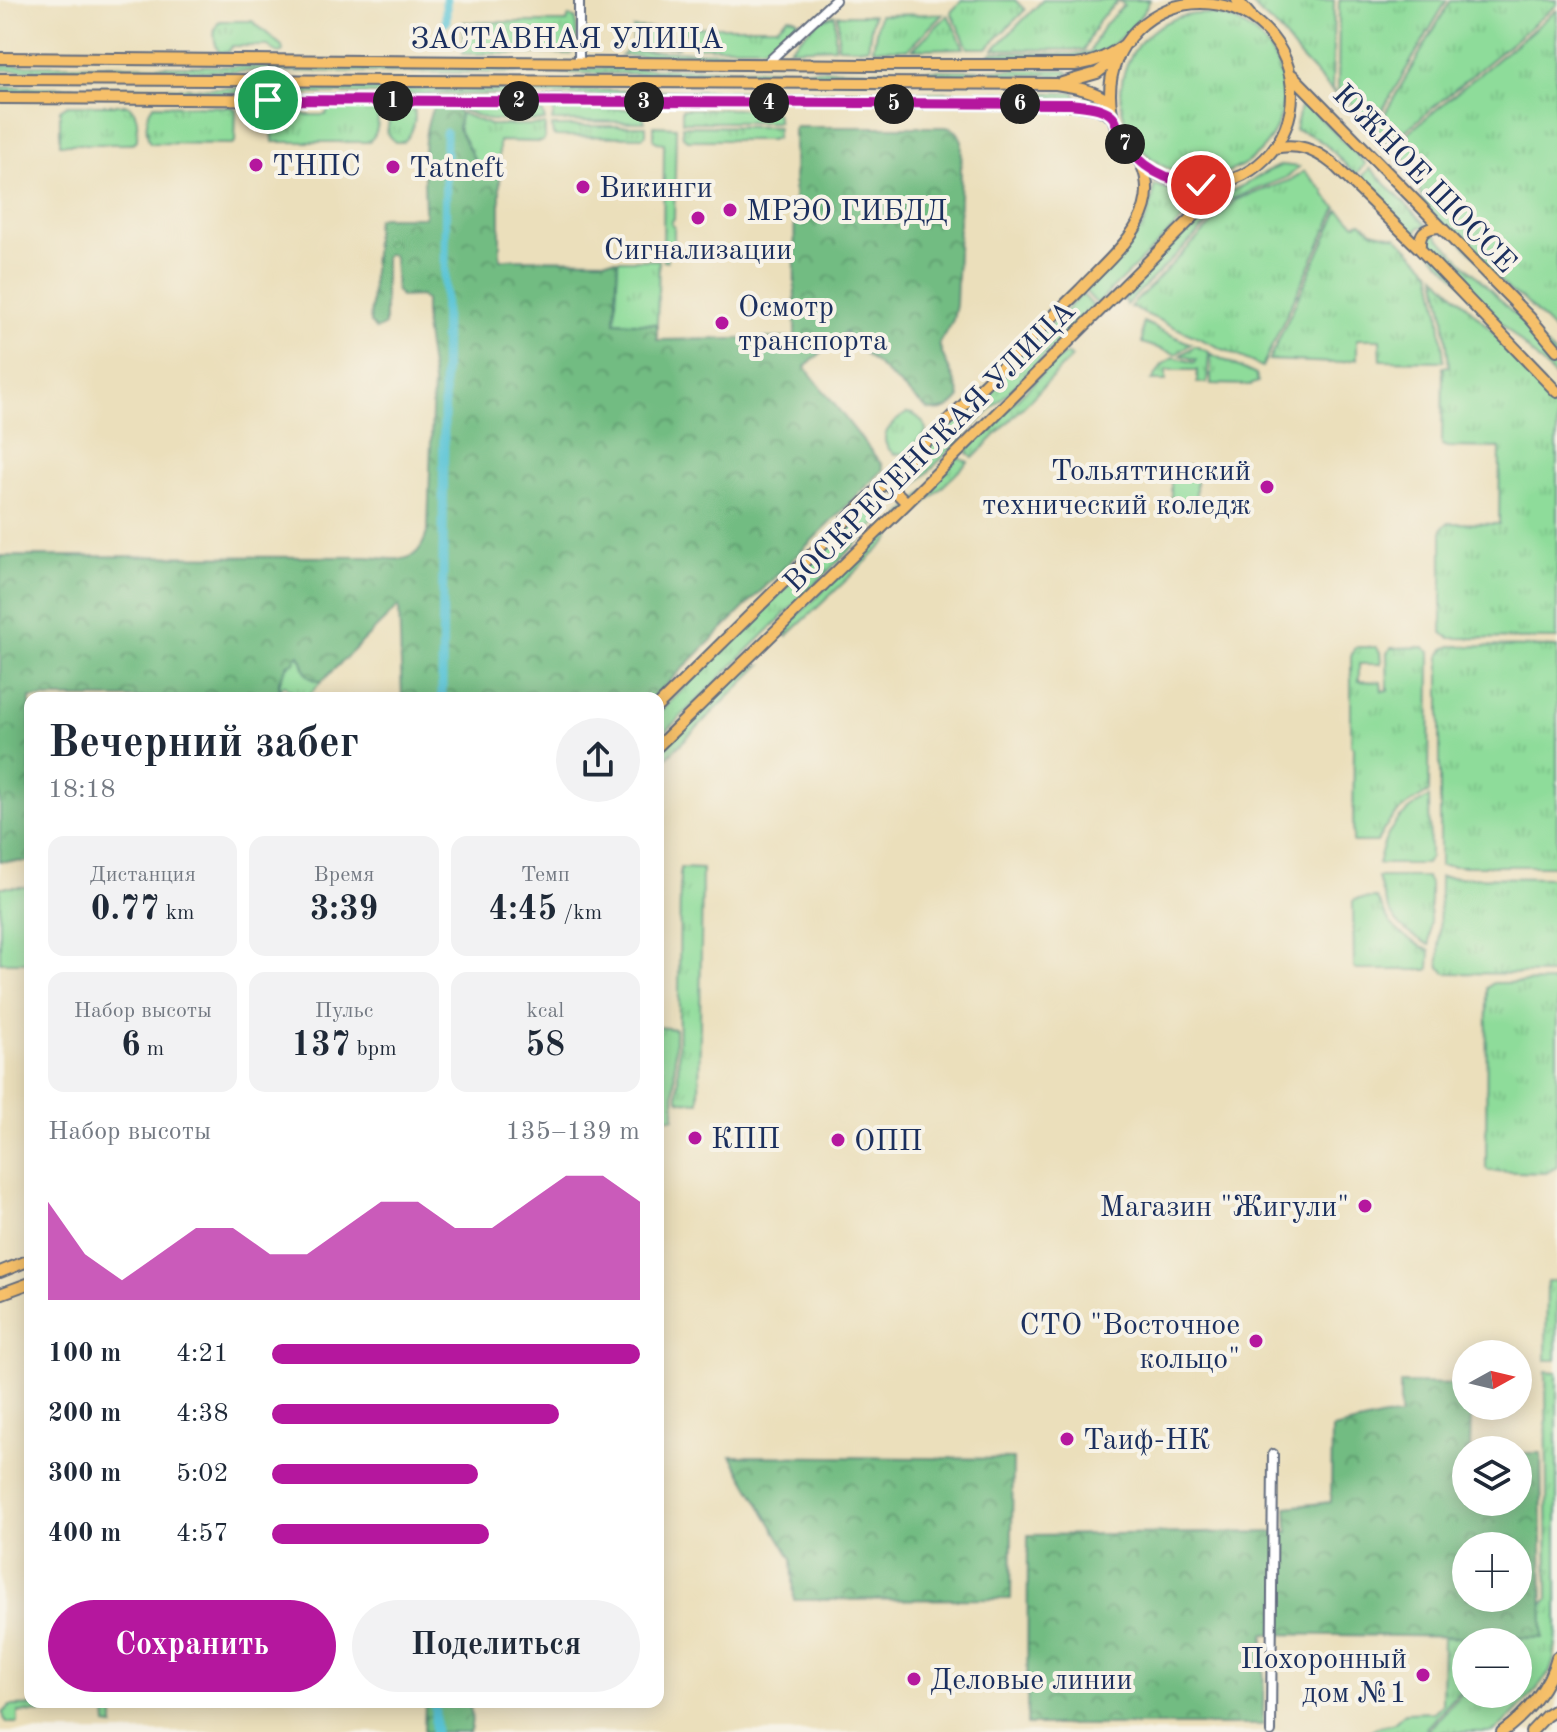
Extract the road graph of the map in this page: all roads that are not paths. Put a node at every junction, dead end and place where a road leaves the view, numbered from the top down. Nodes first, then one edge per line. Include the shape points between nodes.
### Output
1 (579, 0) edge
2 (835, 0) edge
3 (1161, 0) edge
4 (1237, 0) edge
5 (1156, 16) junction
6 (1256, 23) junction
7 (790, 41) junction
8 (1128, 42) junction
9 (1119, 55) junction
10 (0, 58) edge
11 (442, 61) junction
12 (579, 62) junction
13 (766, 64) junction
14 (791, 64) junction
15 (1291, 75) junction
16 (0, 79) edge
17 (443, 82) junction
18 (1056, 84) junction
19 (0, 98) edge
20 (1110, 102) junction
21 (1113, 117) junction
22 (1274, 148) junction
23 (1141, 163) junction
24 (1233, 179) junction
25 (1439, 227) junction
26 (1420, 249) junction
27 (1557, 350) edge
28 (1557, 392) edge
29 (886, 482) junction
30 (907, 503) junction
31 (664, 700) edge
32 (664, 740) edge
33 (24, 1262) edge
34 (0, 1272) edge
35 (24, 1285) edge
36 (0, 1294) edge
37 (1273, 1454) dead end
38 (1557, 1657) edge
39 (1557, 1709) edge
40 (1271, 1732) edge
41 (1502, 1732) edge
42 (1531, 1732) edge

1 - 12 street
2 - 7 street
3 - 5 main road
4 - 6 main road
5 - 6 main road via 1202,3
5 - 8 main road
6 - 15 main road via 1283,53
7 - 13 street
7 - 14 street via 786,57
8 - 9 main road
8 - 14 main road, ЗАСТАВНАЯ УЛИЦА via 1104,58 1075,65
9 - 18 main road, ЗАСТАВНАЯ УЛИЦА via 1097,73
9 - 20 main road
10 - 11 main road, ЗАСТАВНАЯ УЛИЦА
11 - 12 main road, ЗАСТАВНАЯ УЛИЦА
11 - 17 main road
12 - 13 main road, ЗАСТАВНАЯ УЛИЦА
13 - 14 main road, ЗАСТАВНАЯ УЛИЦА
15 - 22 main road via 1288,123
15 - 25 main road, ЮЖНОЕ ШОССЕ
16 - 17 main road, ЗАСТАВНАЯ УЛИЦА
17 - 18 main road, ЗАСТАВНАЯ УЛИЦА
18 - 20 main road, ЗАСТАВНАЯ УЛИЦА via 1088,90
19 - 21 main road, ЗАСТАВНАЯ УЛИЦА via 1071,104
20 - 21 main road
21 - 23 main road
22 - 24 main road
22 - 26 main road, ЮЖНОЕ ШОССЕ via 1298,146 1319,153
23 - 24 main road via 1188,184
23 - 29 main road, ВОСКРЕСЕНСКАЯ УЛИЦА via 1147,200 1127,241
24 - 30 main road, ВОСКРЕСЕНСКАЯ УЛИЦА
25 - 26 main road via 1421,233
25 - 27 main road, ЮЖНОЕ ШОССЕ
26 - 28 main road, ЮЖНОЕ ШОССЕ
29 - 30 main road
29 - 31 main road, ВОСКРЕСЕНСКАЯ УЛИЦА
30 - 32 main road, ВОСКРЕСЕНСКАЯ УЛИЦА
33 - 34 main road
35 - 36 main road
37 - 40 street
38 - 41 main road via 1547,1682
39 - 42 main road

